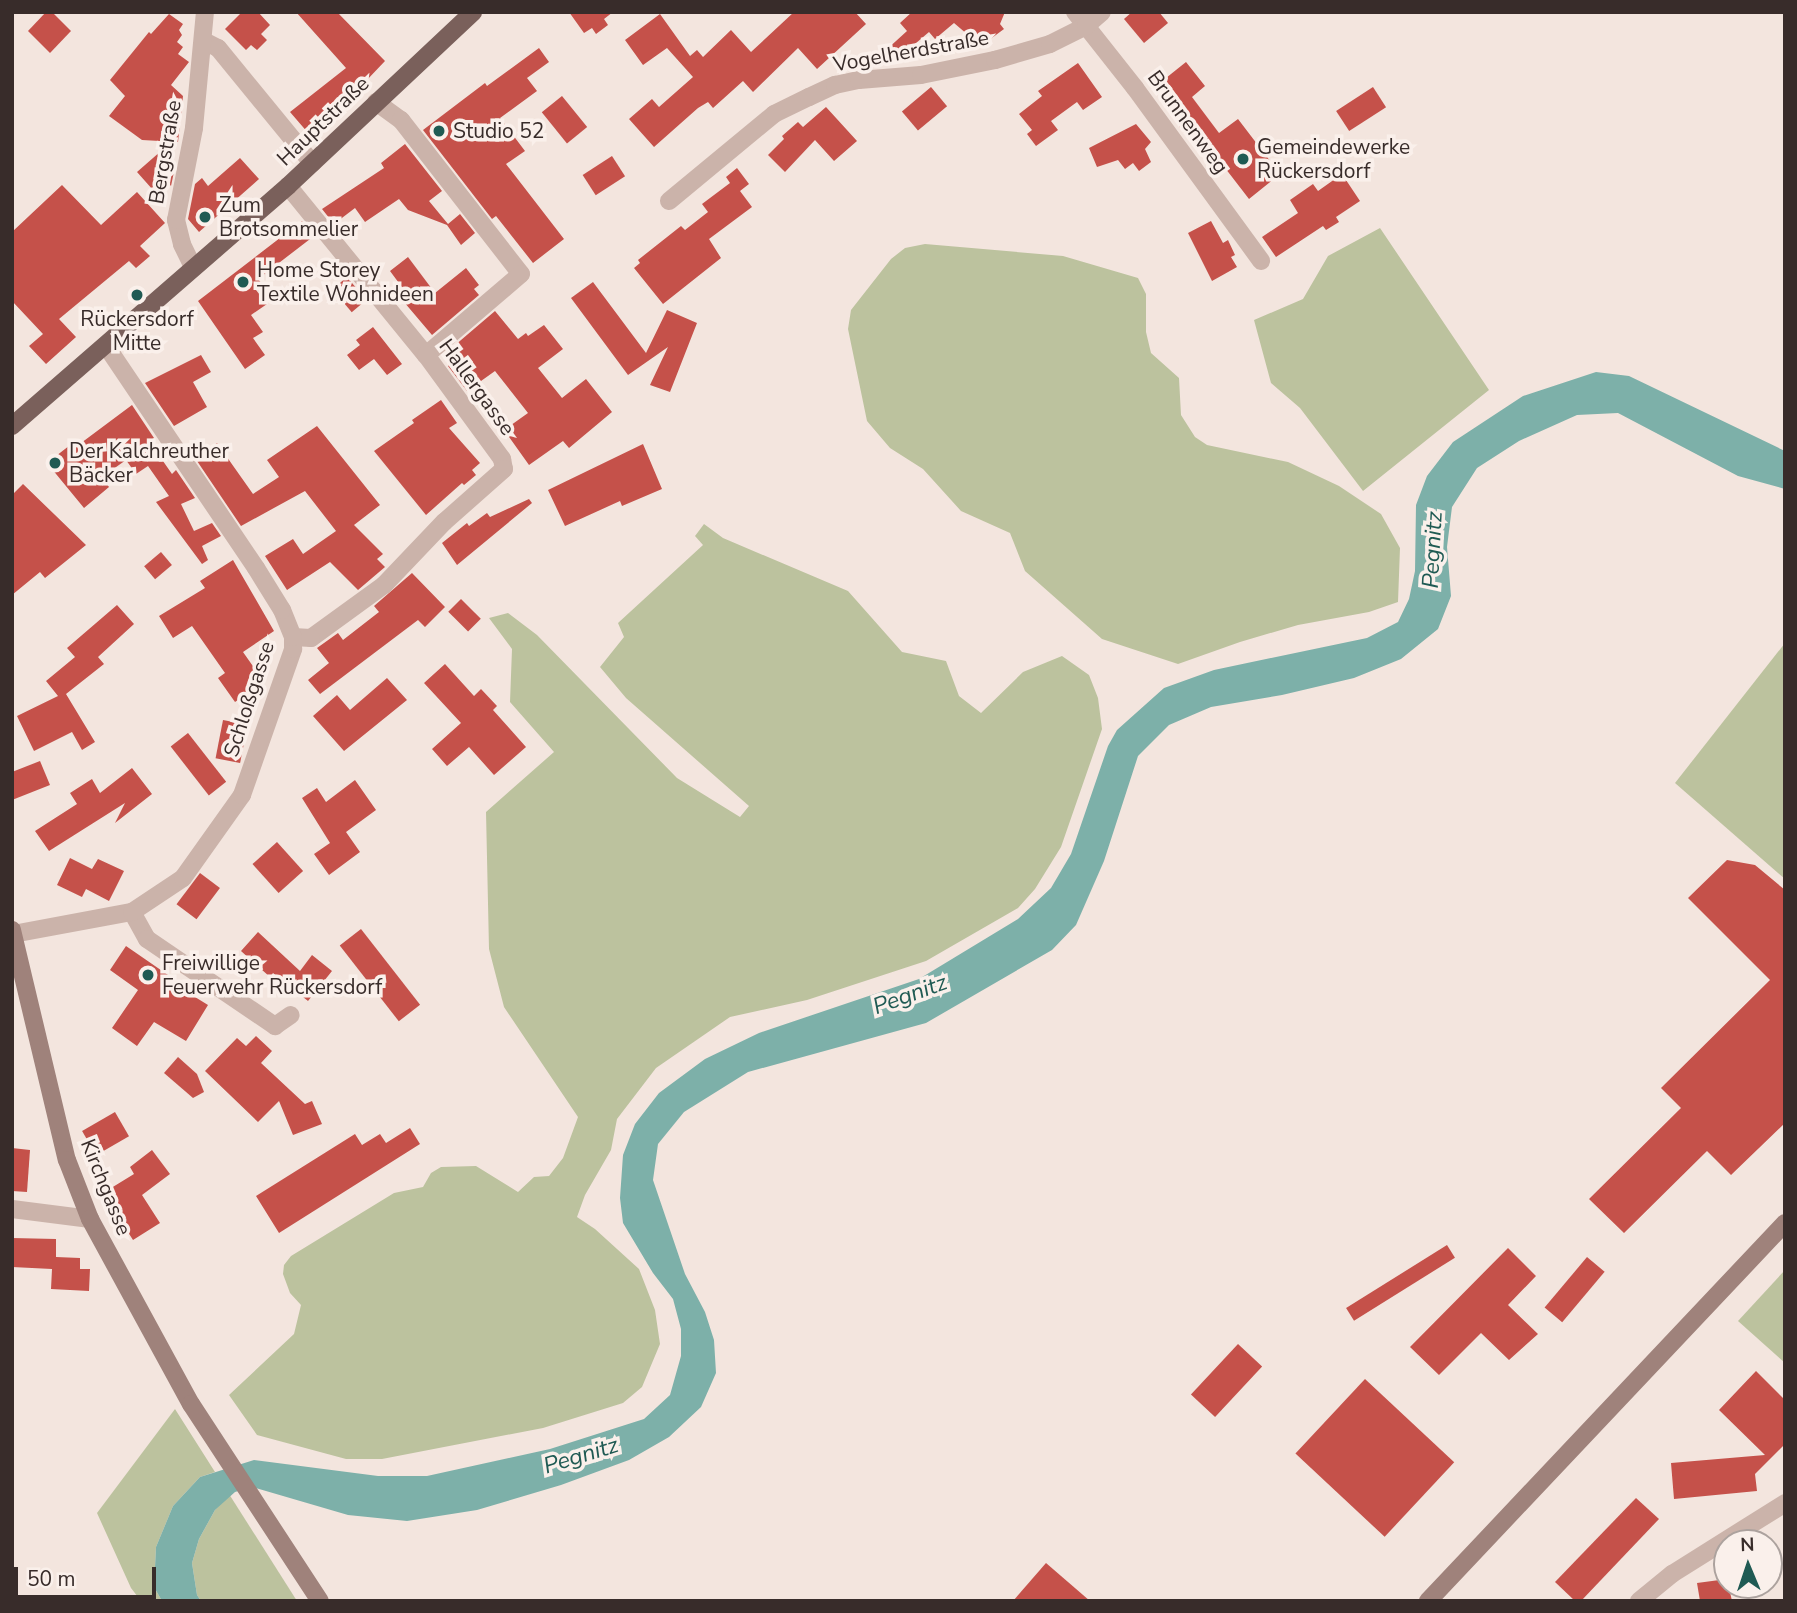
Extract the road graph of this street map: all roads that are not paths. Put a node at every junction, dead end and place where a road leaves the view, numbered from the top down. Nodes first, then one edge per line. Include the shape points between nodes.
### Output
1 (205, 12) edge
2 (473, 12) edge
3 (1102, 12) edge
4 (1080, 19) edge
5 (204, 41) junction
6 (376, 102) junction
7 (312, 163) junction
8 (288, 186) junction
9 (669, 201) dead end
10 (1261, 261) dead end
11 (193, 267) junction
12 (106, 346) junction
13 (426, 355) junction
14 (12, 426) edge
15 (293, 637) junction
16 (132, 912) junction
17 (13, 932) edge
18 (15, 953) edge
19 (291, 1014) dead end
20 (12, 1209) edge
21 (90, 1219) junction
22 (1785, 1223) edge
23 (1785, 1503) edge
24 (320, 1601) edge
25 (1429, 1601) edge
26 (1639, 1601) edge

1 - 5 street, Bergstraße
2 - 6 main road, Hauptstraße
3 - 4 street, Vogelherdstraße
4 - 9 street, Vogelherdstraße via 1050,44 995,60 835,86 774,114
4 - 10 street, Brunnenweg
5 - 7 street via 218,48
5 - 11 street, Bergstraße via 194,128 176,220
6 - 7 main road, Hauptstraße
6 - 13 street via 401,120 521,274
7 - 8 main road, Hauptstraße
8 - 11 main road, Hauptstraße
8 - 13 street, Hallergasse
11 - 12 main road, Hauptstraße
12 - 14 main road, Hauptstraße
12 - 15 street, Schloßgasse via 256,568
13 - 15 street, Hallergasse via 502,459 504,469 444,522 384,585 311,638
15 - 16 street, Schloßgasse via 293,649 242,795 183,878
16 - 17 street, Schloßgasse
16 - 19 street via 147,939 275,1026
17 - 18 main road, Kirchgasse
18 - 21 main road, Kirchgasse via 67,1160
20 - 21 street
21 - 24 main road, Kirchgasse via 191,1404
22 - 25 main road
23 - 26 street via 1672,1574

